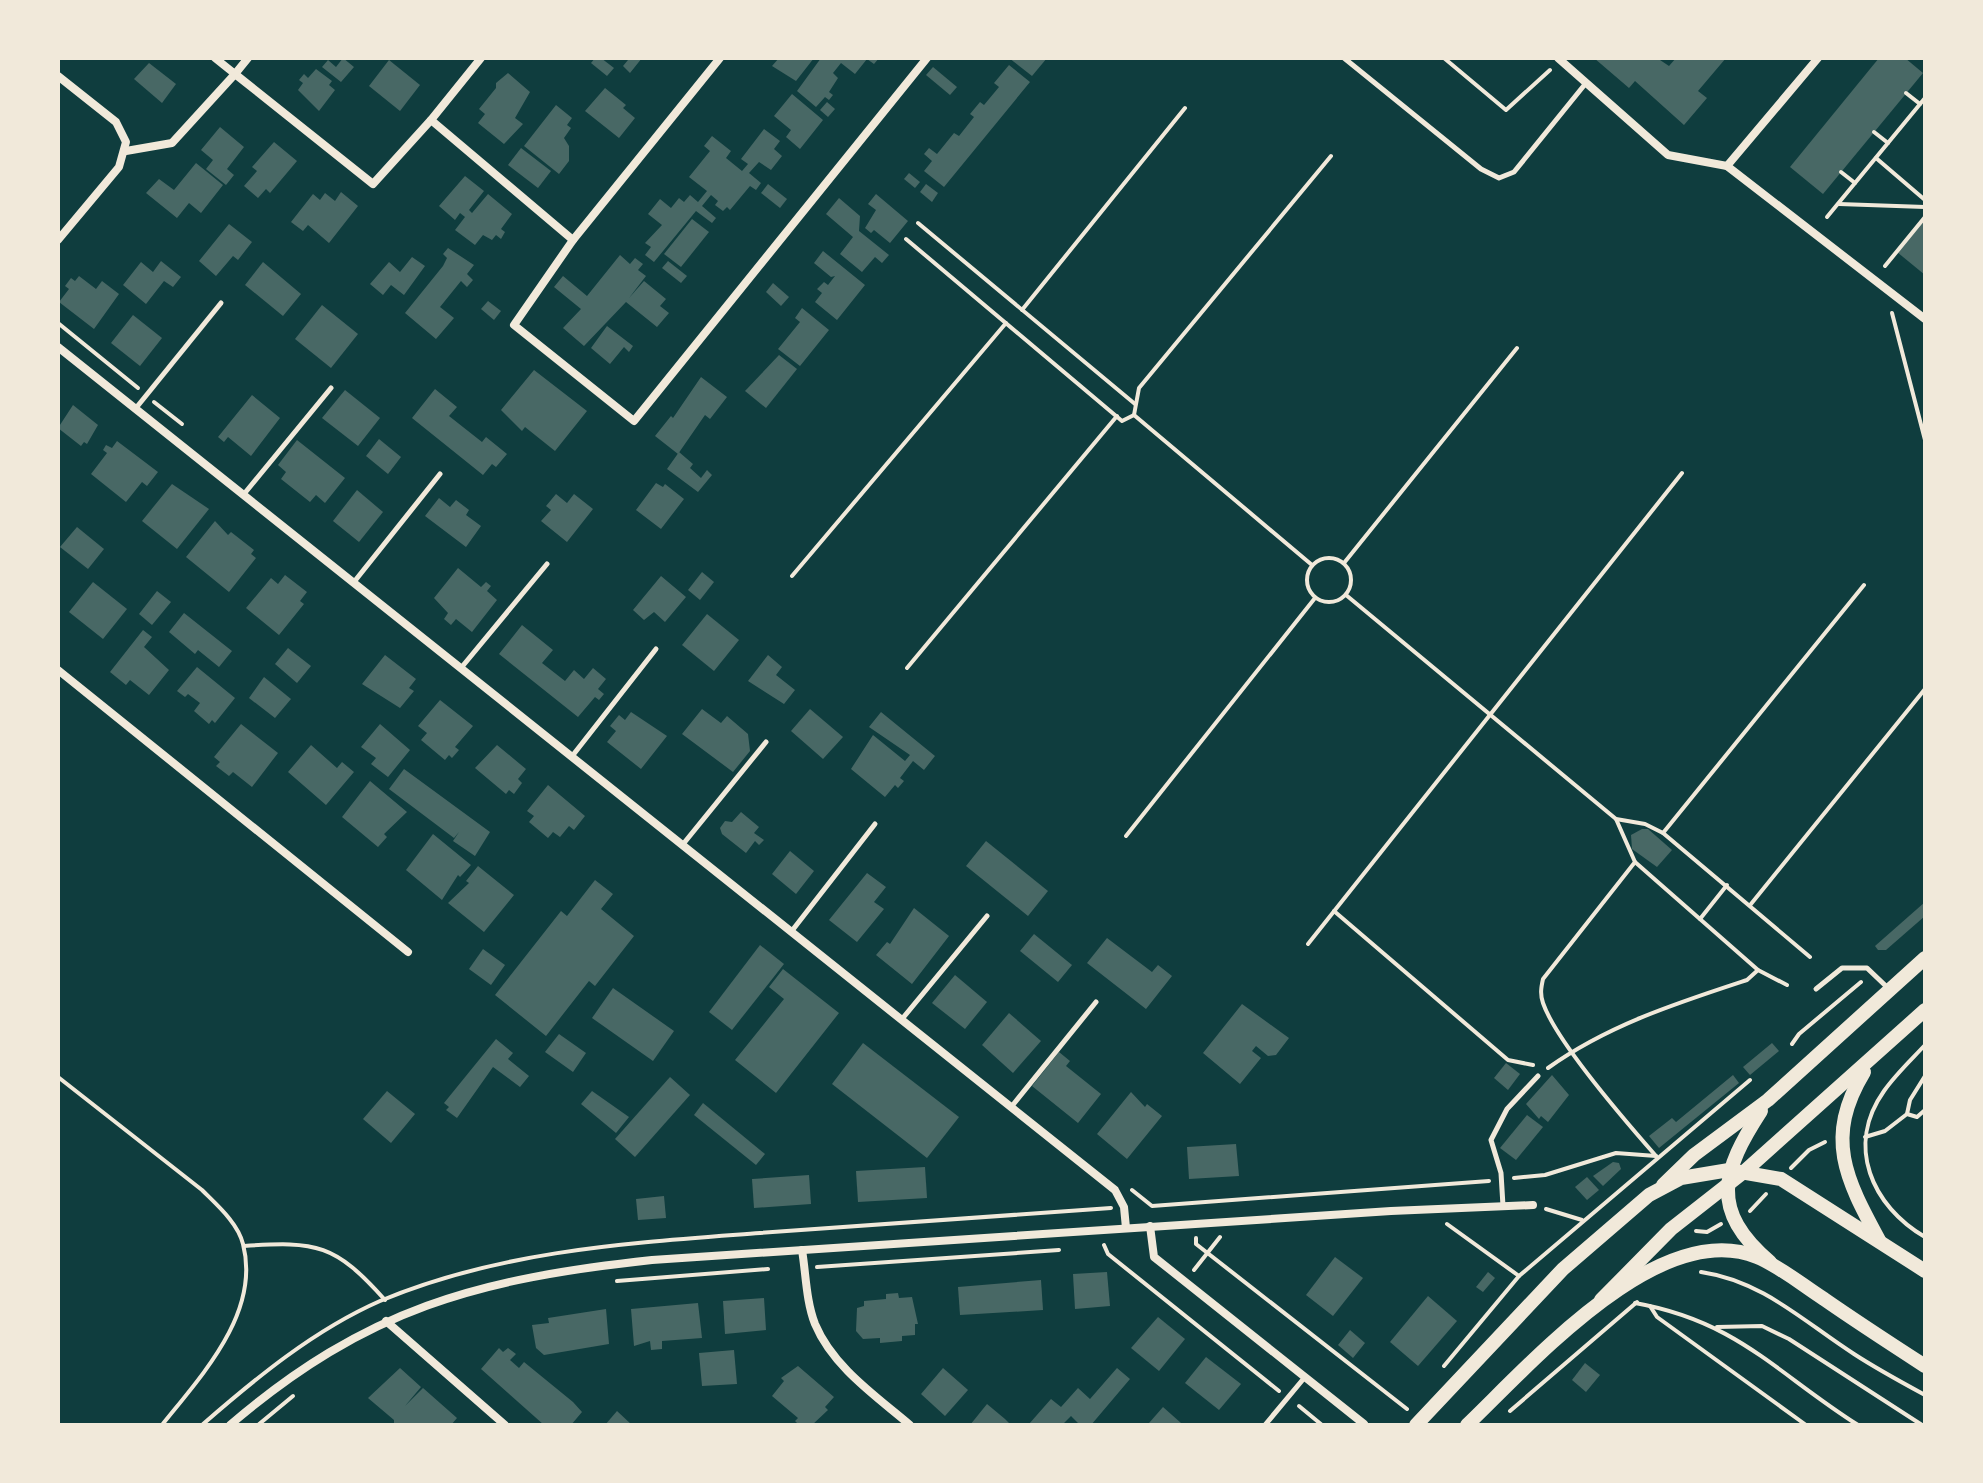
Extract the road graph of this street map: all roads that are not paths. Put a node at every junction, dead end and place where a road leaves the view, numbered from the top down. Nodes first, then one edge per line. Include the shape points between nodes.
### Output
1 (215, 58) edge
2 (248, 58) edge
3 (481, 58) edge
4 (720, 58) edge
5 (927, 58) edge
6 (1344, 58) edge
7 (1818, 58) edge
8 (1559, 59) edge
9 (235, 74) junction
10 (58, 76) edge
11 (1586, 83) junction
12 (431, 120) junction
13 (126, 151) junction
14 (1727, 166) junction
15 (58, 240) edge
16 (573, 240) junction
17 (221, 303) dead end
18 (1925, 319) edge
19 (58, 347) edge
20 (331, 388) dead end
21 (135, 409) junction
22 (440, 474) dead end
23 (244, 495) junction
24 (547, 564) dead end
25 (353, 583) junction
26 (656, 649) dead end
27 (460, 668) junction
28 (58, 670) edge
29 (766, 742) dead end
30 (573, 755) junction
31 (875, 824) dead end
32 (684, 843) junction
33 (987, 916) dead end
34 (791, 932) junction
35 (408, 952) dead end
36 (1925, 958) edge
37 (1816, 989) dead end
38 (1890, 990) junction
39 (1096, 1002) dead end
40 (1925, 1010) edge
41 (901, 1020) junction
42 (1878, 1053) junction
43 (1538, 1076) road end
44 (1768, 1100) junction
45 (1012, 1106) junction
46 (1745, 1171) junction
47 (1728, 1177) junction
48 (1658, 1189) junction
49 (1533, 1205) road end
50 (1504, 1207) junction
51 (1150, 1226) junction
52 (1126, 1228) junction
53 (1879, 1240) junction
54 (802, 1250) junction
55 (1774, 1266) junction
56 (1925, 1271) edge
57 (1589, 1312) junction
58 (386, 1321) junction
59 (1925, 1366) edge
60 (1305, 1377) junction
61 (1364, 1424) edge
62 (230, 1425) edge
63 (505, 1425) edge
64 (910, 1425) edge
65 (1265, 1425) edge
66 (1416, 1425) edge
67 (1467, 1425) edge

1 - 9 street
2 - 9 street
3 - 12 street
4 - 16 street
5 - 16 street via 634,421 514,325
6 - 11 lane via 1499,178 1514,172
7 - 14 street
8 - 11 street
9 - 12 street via 373,184
9 - 13 street via 172,143
10 - 13 street via 116,122 125,134
11 - 14 street via 1668,155
12 - 16 street
13 - 15 street via 119,167
14 - 18 street
17 - 21 lane
19 - 21 street
20 - 23 lane
21 - 23 street
22 - 25 lane
23 - 25 street
24 - 27 lane
25 - 27 street
26 - 30 lane
27 - 30 street
28 - 35 street
29 - 32 lane
30 - 32 street
31 - 34 lane
32 - 34 street
33 - 41 lane
34 - 41 street
36 - 38 main road
37 - 38 lane via 1842,968 1867,968
38 - 44 main road
39 - 45 lane
40 - 42 main road
41 - 45 street
42 - 46 main road
42 - 53 main road via 1850,1096 1842,1149 1851,1186
43 - 50 lane via 1507,1109 1491,1140
44 - 47 main road via 1738,1147
44 - 48 main road
45 - 52 street via 1115,1190
46 - 47 main road
46 - 53 main road via 1788,1182
47 - 48 main road via 1681,1178
47 - 55 main road via 1728,1202 1740,1233
47 - 57 main road
48 - 66 main road via 1519,1312
49 - 50 street
50 - 51 street
51 - 52 street
51 - 60 street via 1154,1257
52 - 54 street
53 - 56 main road
54 - 58 street via 541,1273 469,1290
54 - 64 street via 809,1300 825,1342 854,1377
55 - 57 main road via 1737,1252 1691,1253 1638,1276
55 - 59 main road
57 - 67 main road
58 - 62 street via 278,1387
58 - 63 street
60 - 61 street
60 - 65 lane

